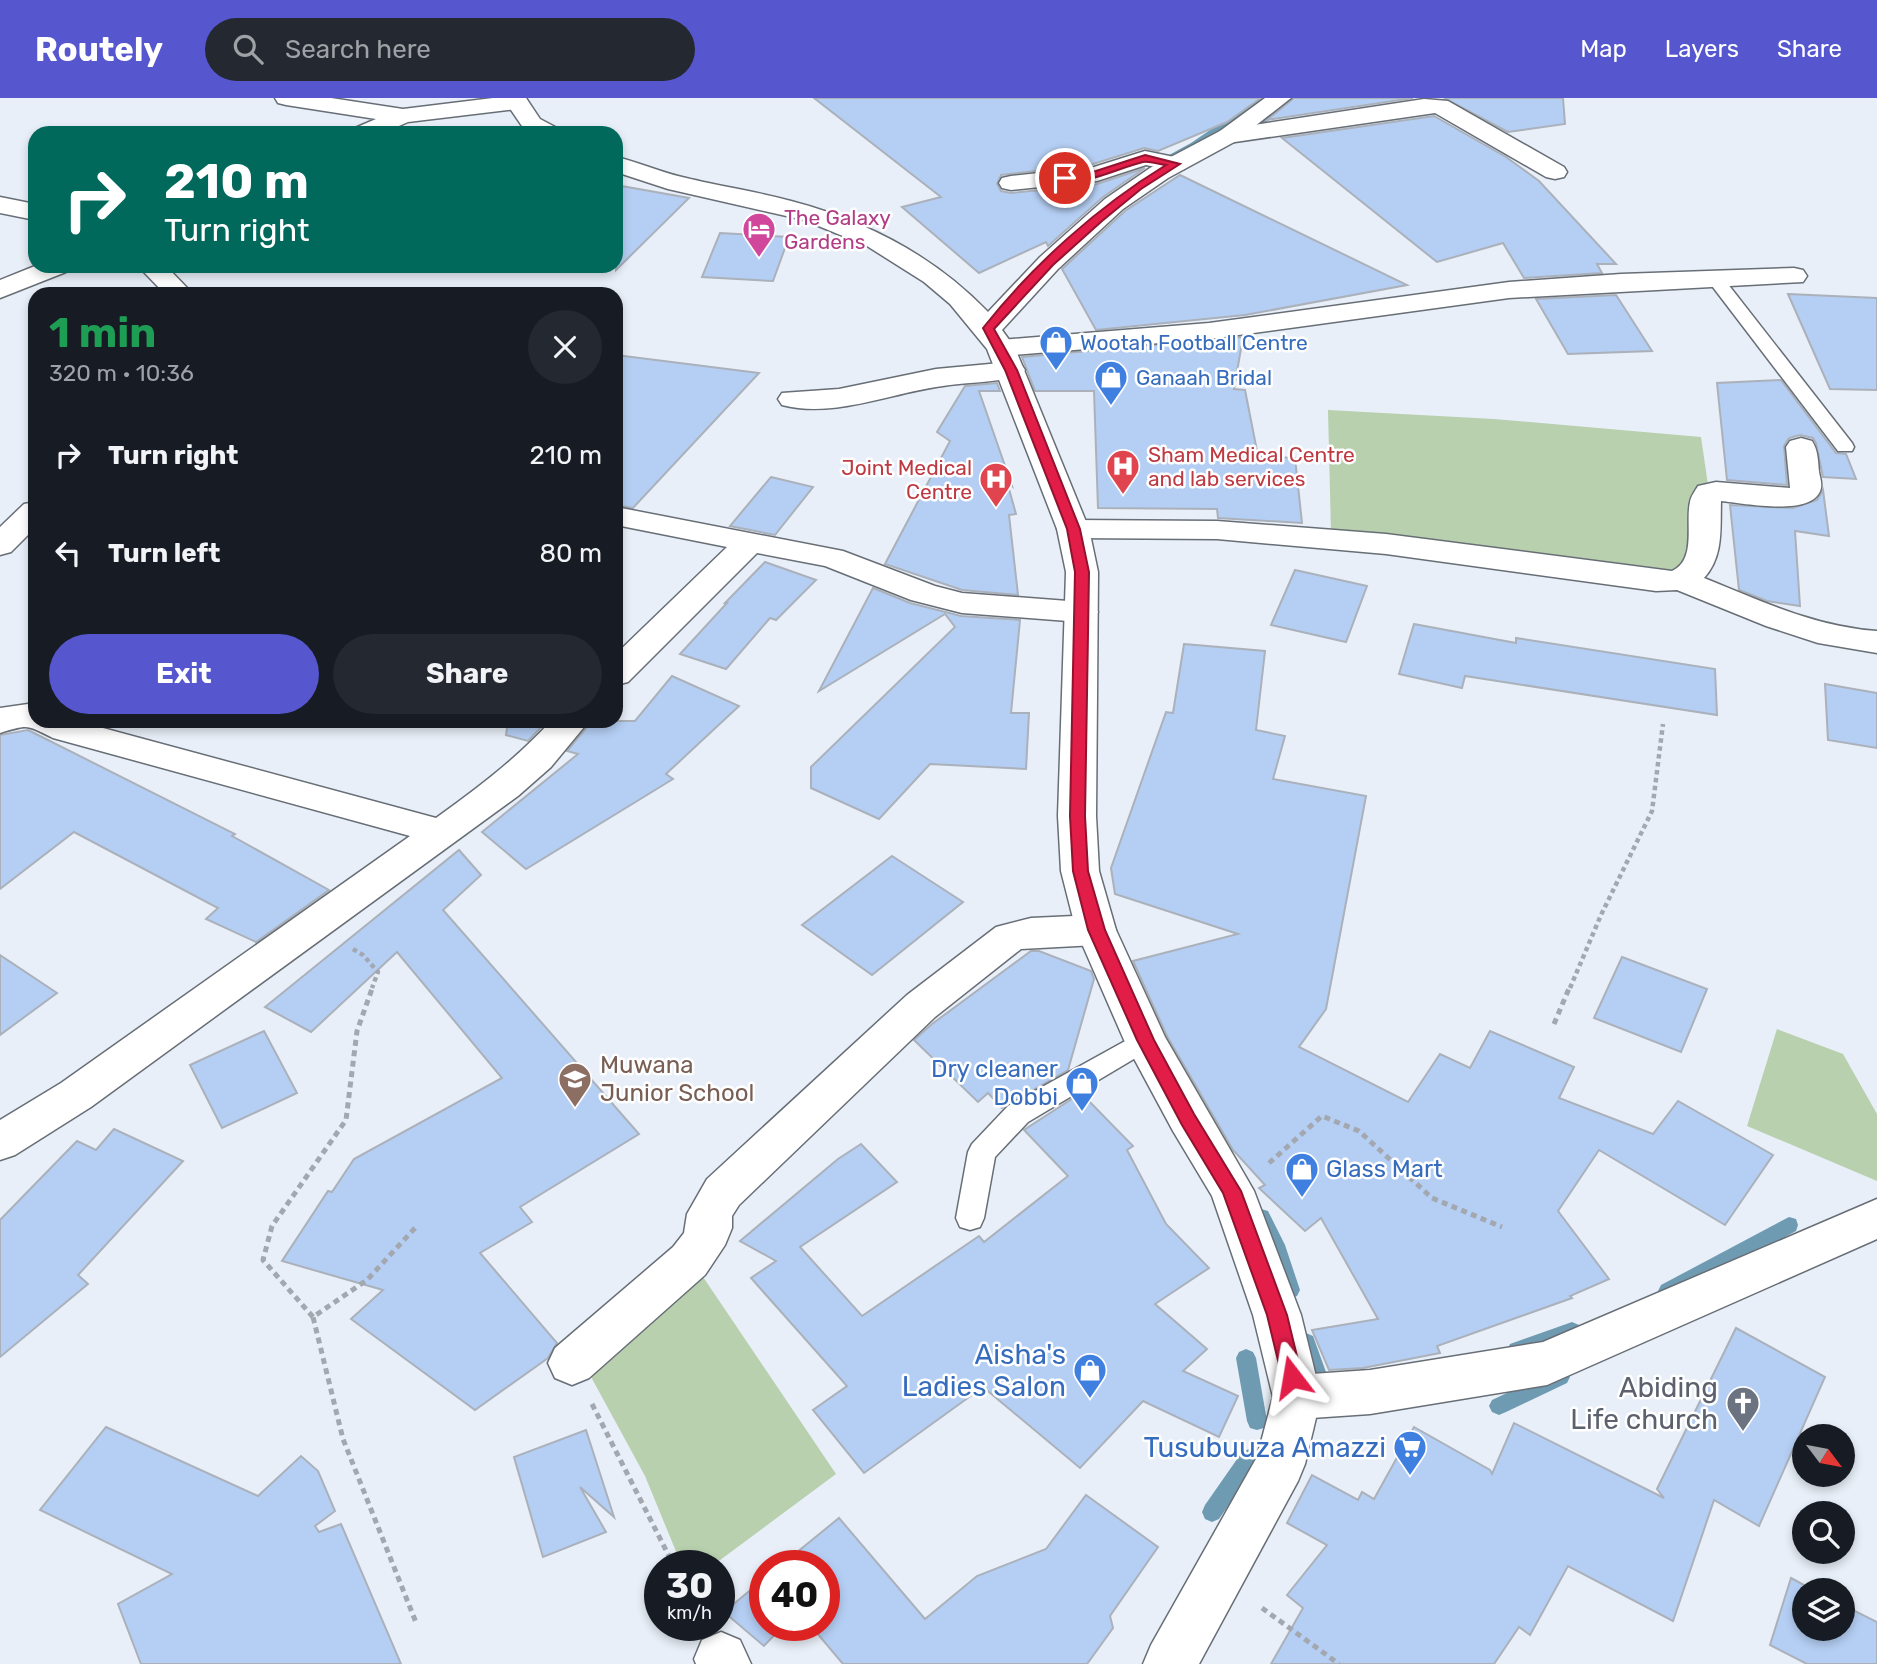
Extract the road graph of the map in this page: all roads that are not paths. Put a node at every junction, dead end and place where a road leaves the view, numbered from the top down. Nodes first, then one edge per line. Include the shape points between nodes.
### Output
1 (286, 98) edge
2 (1280, 98) edge
3 (513, 100) edge
4 (453, 104) edge
5 (402, 116) junction
6 (379, 126) edge
7 (536, 126) edge
8 (1228, 136) junction
9 (1175, 164) junction
10 (623, 166) edge
11 (1555, 172) dead end
12 (1011, 183) dead end
13 (0, 205) edge
14 (28, 211) edge
15 (40, 273) edge
16 (158, 273) edge
17 (1794, 276) dead end
18 (1714, 278) junction
19 (173, 287) edge
20 (0, 290) edge
21 (1000, 349) junction
22 (792, 399) dead end
23 (1801, 447) dead end
24 (1845, 447) dead end
25 (623, 517) edge
26 (28, 518) edge
27 (1073, 529) junction
28 (750, 542) junction
29 (0, 545) edge
30 (1680, 580) junction
31 (1080, 612) junction
32 (1877, 642) edge
33 (623, 667) edge
34 (28, 715) edge
35 (0, 721) edge
36 (62, 728) edge
37 (564, 728) edge
38 (441, 832) junction
39 (1097, 930) junction
40 (1146, 1040) junction
41 (0, 1142) edge
42 (970, 1218) dead end
43 (1877, 1218) edge
44 (572, 1363) road end
45 (1297, 1397) junction
46 (1170, 1664) edge

1 - 5 street
2 - 8 street
3 - 4 street
3 - 7 street
4 - 5 street
5 - 6 street
8 - 9 street
8 - 11 street via 1440,106
9 - 12 street via 1145,158 1097,174
9 - 21 street via 1114,204 1049,262
10 - 21 street via 677,184 784,206 860,233 905,256
13 - 14 street
15 - 20 street
16 - 19 street
17 - 18 street
18 - 21 street via 1509,290 1209,331
18 - 24 lane
21 - 22 street via 936,378 839,398
21 - 27 street
23 - 30 street via 1806,487 1802,494 1791,498 1709,493 1701,559 1693,572
25 - 28 street
26 - 29 street
27 - 30 street via 1243,532 1386,544 1656,581
27 - 31 street via 1082,572
28 - 31 street via 832,558 951,601
28 - 33 street
30 - 32 street via 1795,624 1852,641
31 - 39 street via 1077,816 1080,871
34 - 35 street
36 - 38 street
37 - 38 street via 505,787
38 - 41 street via 76,1095
39 - 40 street
39 - 44 street via 1010,937 921,1006 723,1192 710,1214 702,1245 690,1261
40 - 42 lane via 1018,1114 982,1152
40 - 45 street via 1232,1191 1277,1315
43 - 45 street via 1547,1363 1406,1387
45 - 46 street via 1280,1464

